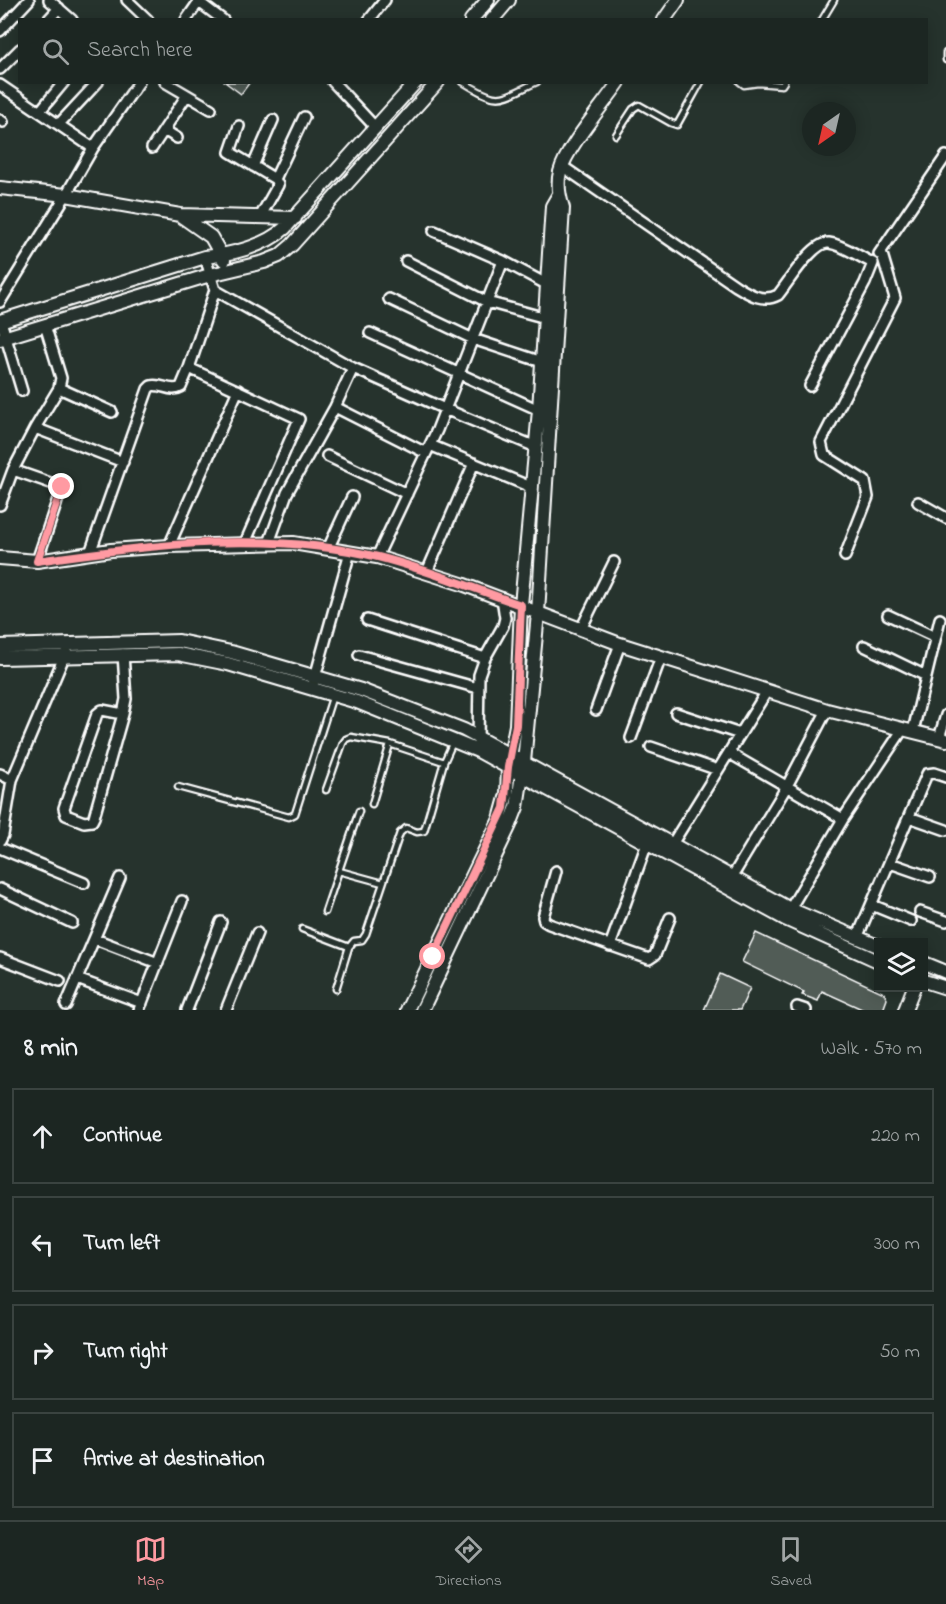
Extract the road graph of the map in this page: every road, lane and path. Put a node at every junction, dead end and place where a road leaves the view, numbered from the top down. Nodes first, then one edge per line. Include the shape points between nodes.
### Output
1 (29, 0) edge
2 (127, 0) edge
3 (385, 0) edge
4 (488, 0) edge
5 (509, 0) edge
6 (678, 0) edge
7 (834, 0) edge
8 (200, 1) edge
9 (53, 3) edge
10 (49, 18) edge
11 (70, 18) edge
12 (146, 18) edge
13 (187, 18) edge
14 (221, 18) edge
15 (371, 18) edge
16 (473, 18) edge
17 (494, 18) edge
18 (665, 18) edge
19 (823, 18) edge
20 (0, 31) edge
21 (18, 51) edge
22 (946, 52) edge
23 (946, 60) edge
24 (0, 69) edge
25 (62, 84) edge
26 (96, 84) edge
27 (138, 84) edge
28 (168, 84) edge
29 (335, 84) edge
30 (414, 84) edge
31 (436, 84) edge
32 (466, 84) edge
33 (533, 84) edge
34 (618, 84) edge
35 (700, 84) edge
36 (766, 84) edge
37 (783, 84) edge
38 (0, 85) edge
39 (187, 95) junction
40 (212, 109) dead end
41 (40, 111) junction
42 (304, 117) dead end
43 (273, 120) dead end
44 (59, 124) junction
45 (239, 126) dead end
46 (376, 128) junction
47 (164, 130) junction
48 (616, 135) dead end
49 (177, 138) dead end
50 (93, 148) junction
51 (152, 148) dead end
52 (946, 156) edge
53 (252, 166) junction
54 (562, 166) junction
55 (275, 179) junction
56 (2, 191) edge
57 (559, 194) junction
58 (66, 195) junction
59 (180, 215) junction
60 (260, 217) junction
61 (295, 218) junction
62 (434, 231) dead end
63 (881, 251) junction
64 (222, 255) junction
65 (205, 257) junction
66 (406, 261) dead end
67 (503, 261) junction
68 (873, 263) junction
69 (227, 271) junction
70 (210, 275) junction
71 (548, 285) junction
72 (215, 290) junction
73 (1, 297) edge
74 (389, 299) dead end
75 (488, 302) junction
76 (546, 318) junction
77 (0, 321) edge
78 (45, 325) junction
79 (370, 333) dead end
80 (3, 338) edge
81 (473, 339) junction
82 (542, 362) junction
83 (189, 368) junction
84 (353, 368) junction
85 (459, 374) junction
86 (810, 386) dead end
87 (59, 388) junction
88 (238, 390) junction
89 (22, 391) dead end
90 (335, 407) junction
91 (445, 409) junction
92 (539, 410) junction
93 (112, 412) dead end
94 (35, 428) junction
95 (536, 447) junction
96 (428, 449) junction
97 (327, 456) dead end
98 (123, 462) junction
99 (474, 463) junction
100 (13, 470) junction
101 (533, 488) junction
102 (407, 494) junction
103 (352, 497) dead end
104 (918, 502) dead end
105 (0, 505) edge
106 (946, 518) edge
107 (245, 543) junction
108 (269, 543) junction
109 (170, 546) junction
110 (328, 549) junction
111 (350, 552) junction
112 (90, 553) junction
113 (845, 556) dead end
114 (377, 557) junction
115 (0, 558) edge
116 (37, 561) junction
117 (614, 562) dead end
118 (427, 572) junction
119 (502, 598) junction
120 (521, 605) junction
121 (538, 613) junction
122 (888, 615) dead end
123 (940, 619) dead end
124 (367, 620) dead end
125 (581, 629) junction
126 (935, 637) junction
127 (621, 644) junction
128 (69, 645) junction
129 (864, 646) dead end
130 (123, 654) junction
131 (359, 655) dead end
132 (1, 656) edge
133 (64, 657) junction
134 (661, 657) junction
135 (484, 658) junction
136 (926, 676) junction
137 (314, 682) junction
138 (478, 688) junction
139 (767, 691) junction
140 (333, 695) junction
141 (596, 710) dead end
142 (827, 710) junction
143 (676, 713) dead end
144 (123, 714) junction
145 (946, 715) edge
146 (908, 730) junction
147 (740, 734) junction
148 (631, 738) dead end
149 (943, 739) edge
150 (454, 740) junction
151 (390, 744) junction
152 (478, 744) junction
153 (651, 747) dead end
154 (729, 753) junction
155 (510, 761) junction
156 (444, 762) junction
157 (524, 762) junction
158 (718, 770) junction
159 (0, 774) edge
160 (522, 775) junction
161 (946, 777) edge
162 (12, 780) junction
163 (788, 786) junction
164 (178, 787) dead end
165 (326, 790) dead end
166 (372, 804) dead end
167 (359, 811) dead end
168 (909, 817) junction
169 (843, 819) junction
170 (946, 830) edge
171 (1, 837) edge
172 (649, 839) junction
173 (0, 848) edge
174 (669, 849) junction
175 (890, 863) junction
176 (339, 871) junction
177 (556, 871) dead end
178 (732, 877) junction
179 (930, 877) dead end
180 (120, 878) dead end
181 (84, 883) dead end
182 (382, 883) junction
183 (0, 889) edge
184 (182, 901) dead end
185 (872, 905) junction
186 (790, 909) junction
187 (325, 912) dead end
188 (920, 912) dead end
189 (670, 918) dead end
190 (911, 921) dead end
191 (946, 921) edge
192 (221, 922) dead end
193 (72, 923) dead end
194 (302, 929) dead end
195 (257, 933) dead end
196 (857, 938) junction
197 (95, 939) junction
198 (874, 944) edge
199 (610, 946) junction
200 (349, 947) junction
201 (0, 958) edge
202 (874, 959) edge
203 (158, 963) junction
204 (928, 965) edge
205 (946, 972) edge
206 (77, 979) junction
207 (60, 981) dead end
208 (928, 982) edge
209 (946, 988) edge
210 (336, 989) dead end
211 (912, 992) edge
212 (66, 1005) dead end
213 (140, 1007) edge
214 (187, 1010) edge
215 (226, 1010) edge
216 (407, 1010) edge
217 (422, 1010) edge
218 (905, 1010) edge

1 - 20 street
2 - 12 street
3 - 15 street
4 - 16 street
5 - 17 street
6 - 18 street
7 - 19 lane
8 - 13 street
8 - 14 street
9 - 10 street
9 - 11 street
21 - 24 street
22 - 23 lane
25 - 41 street
26 - 44 street
27 - 50 street
28 - 39 street
29 - 46 street
30 - 46 street
31 - 69 street via 286,250 264,262
32 - 33 lane via 486,96 502,99
34 - 54 street
35 - 48 lane via 677,125 639,105
36 - 37 lane
38 - 41 street
39 - 40 street
39 - 47 street
41 - 44 street
42 - 55 street
43 - 53 street
44 - 50 street
45 - 53 street via 230,152
46 - 61 street
47 - 49 street
47 - 51 street
50 - 58 street
52 - 63 street
53 - 55 street
54 - 57 street
54 - 68 street via 736,286 761,298 778,296 812,250 827,242
55 - 60 street via 277,190
56 - 58 street
57 - 71 street via 552,206
57 - 121 street via 563,208
58 - 59 street
58 - 73 street
59 - 60 street
59 - 64 street via 211,237
60 - 61 street
61 - 64 street via 268,242
62 - 67 street
63 - 68 street
63 - 113 street via 895,298 821,442 824,455 865,481 868,497
64 - 65 street
64 - 69 street
65 - 70 street
65 - 77 street
66 - 75 street
67 - 71 street
67 - 75 street
68 - 86 street
69 - 70 street
70 - 72 street
70 - 78 street
71 - 76 street
72 - 83 street
72 - 84 street
74 - 81 street
75 - 76 street
75 - 81 street
76 - 82 street
77 - 80 street
78 - 80 street
78 - 87 street via 61,378
79 - 85 street
80 - 89 street
81 - 82 street
81 - 85 street
82 - 92 street
83 - 88 street
83 - 98 street via 178,389 151,386
84 - 90 street
84 - 91 street
85 - 91 street
85 - 92 street
87 - 93 street
87 - 94 street
88 - 107 street via 299,419
88 - 109 street
90 - 96 street
90 - 108 street via 287,493
91 - 95 street
91 - 96 street
92 - 95 street
94 - 98 street
94 - 100 street
95 - 101 street
96 - 99 street
96 - 102 street
97 - 102 street
98 - 112 street
99 - 101 street
99 - 118 street
100 - 105 street
100 - 116 street via 62,487
101 - 120 street
102 - 114 street
103 - 110 street
104 - 106 street
107 - 108 street
107 - 109 street
108 - 110 street
109 - 112 street
110 - 111 street
111 - 114 street
111 - 137 street
112 - 116 street
114 - 118 street
115 - 116 street
117 - 125 street
118 - 119 street
119 - 120 street
119 - 135 street via 503,626
120 - 121 street
120 - 155 street via 516,725
121 - 125 street
121 - 157 street
122 - 126 street
123 - 126 street
124 - 135 street
125 - 127 street
126 - 136 street
127 - 134 street
127 - 141 street
128 - 132 street
128 - 133 street
128 - 137 street via 179,641 231,652
129 - 136 street
130 - 133 street
130 - 137 street via 203,657
130 - 144 street
131 - 138 street
132 - 133 street
133 - 162 street
134 - 139 street
134 - 148 street
135 - 138 street
136 - 146 street
137 - 140 street
137 - 152 street via 372,694 464,730
138 - 152 street
139 - 142 street
139 - 147 street
140 - 150 street
140 - 164 lane via 295,814 289,817
142 - 146 street
142 - 163 street
143 - 147 street
144 - 144 street via 102,710 97,714 63,808 66,815 92,821
145 - 149 street
146 - 149 street
146 - 169 street
147 - 154 street
150 - 152 street
150 - 156 lane
151 - 156 lane
151 - 165 lane via 346,739
151 - 166 lane
152 - 155 street
153 - 158 street
154 - 158 street
154 - 163 street
155 - 157 street
155 - 160 street
155 - 216 street via 500,819
156 - 182 lane via 424,831 406,828 400,833
157 - 160 street
157 - 172 street
158 - 174 street
159 - 162 street
160 - 172 street
160 - 217 street via 514,815
161 - 168 street via 927,774
162 - 171 street
163 - 169 street
163 - 178 street
167 - 176 lane
168 - 170 street
168 - 175 street
169 - 186 street
172 - 174 street
172 - 199 street
173 - 181 street
174 - 178 street
174 - 202 street via 785,919
175 - 179 street
175 - 185 street
176 - 182 lane
176 - 187 lane
177 - 199 street via 544,921
178 - 186 street
180 - 197 street
182 - 200 lane via 366,934
183 - 193 street
184 - 203 street
185 - 190 street
185 - 196 street
186 - 196 street
188 - 191 street
189 - 199 street via 652,958
192 - 214 street
194 - 200 lane
195 - 215 street
196 - 198 street
197 - 203 street
197 - 206 street
200 - 210 lane
201 - 207 street
203 - 213 street
204 - 205 street
206 - 212 street
206 - 213 street
208 - 209 street
211 - 218 street

